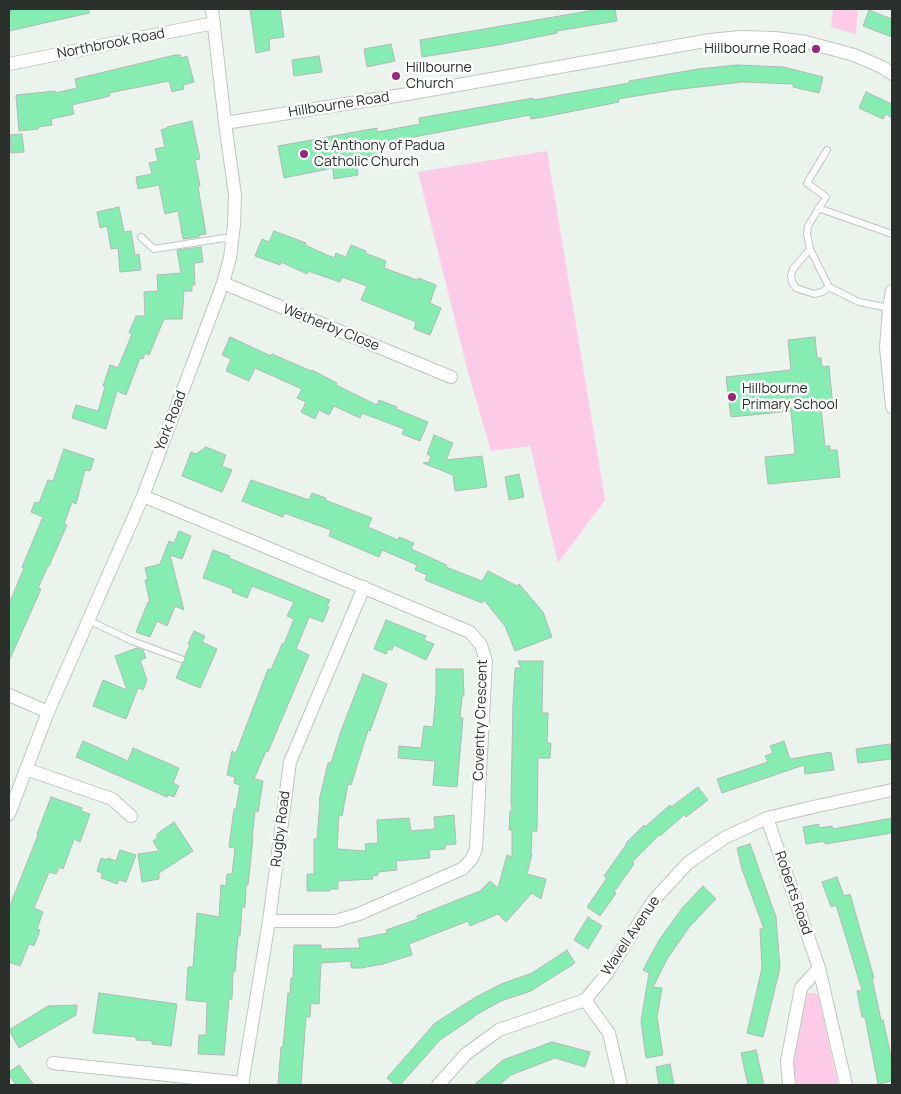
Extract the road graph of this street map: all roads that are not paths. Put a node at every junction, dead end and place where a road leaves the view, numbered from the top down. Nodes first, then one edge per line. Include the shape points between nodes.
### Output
1 (212, 9) edge
2 (214, 23) junction
3 (9, 64) edge
4 (892, 74) edge
5 (225, 123) junction
6 (827, 150) dead end
7 (818, 208) junction
8 (892, 234) edge
9 (141, 237) dead end
10 (232, 240) junction
11 (810, 249) junction
12 (223, 283) junction
13 (829, 287) junction
14 (892, 291) edge
15 (889, 308) junction
16 (443, 377) dead end
17 (892, 401) edge
18 (143, 496) junction
19 (364, 587) junction
20 (88, 620) junction
21 (181, 659) dead end
22 (9, 696) edge
23 (48, 712) junction
24 (26, 769) junction
25 (892, 790) edge
26 (9, 814) edge
27 (131, 816) dead end
28 (767, 818) junction
29 (269, 921) junction
30 (819, 968) junction
31 (586, 1000) junction
32 (54, 1063) dead end
33 (242, 1084) edge
34 (438, 1085) edge
35 (621, 1085) edge
36 (789, 1085) edge
37 (846, 1085) edge

1 - 2 street, York Road
2 - 3 street, Northbrook Road
2 - 5 street, York Road
4 - 5 street, Hillbourne Road via 854,55 806,42 740,37
5 - 10 street, York Road via 235,195
6 - 7 lane via 807,183 826,197
7 - 8 lane
7 - 11 lane via 808,226
9 - 10 lane via 154,249 224,238
10 - 12 street, York Road
11 - 13 lane
11 - 13 lane via 793,269 792,282 796,288 814,294
12 - 16 street, Wetherby Close
12 - 18 street, York Road
13 - 15 lane via 859,302
14 - 15 street
15 - 17 street via 886,347
18 - 19 street, Coventry Crescent
18 - 20 street, York Road
19 - 29 street, Rugby Road via 290,762
19 - 29 street, Coventry Crescent via 470,632 481,645 486,661 476,849 462,869 359,914 336,921
20 - 21 lane
20 - 23 street, York Road
22 - 23 street
23 - 24 street, York Road
24 - 26 street, York Road
24 - 27 street via 112,799
25 - 28 street, Wavell Avenue
28 - 30 street, Roberts Road
28 - 31 street, Wavell Avenue via 724,838 688,863 653,901
29 - 33 street, Rugby Road
30 - 36 street via 802,988 787,1061
30 - 37 street, Roberts Road
31 - 34 street via 499,1030 466,1054
31 - 35 street via 608,1033
32 - 33 street, Rugby Road

